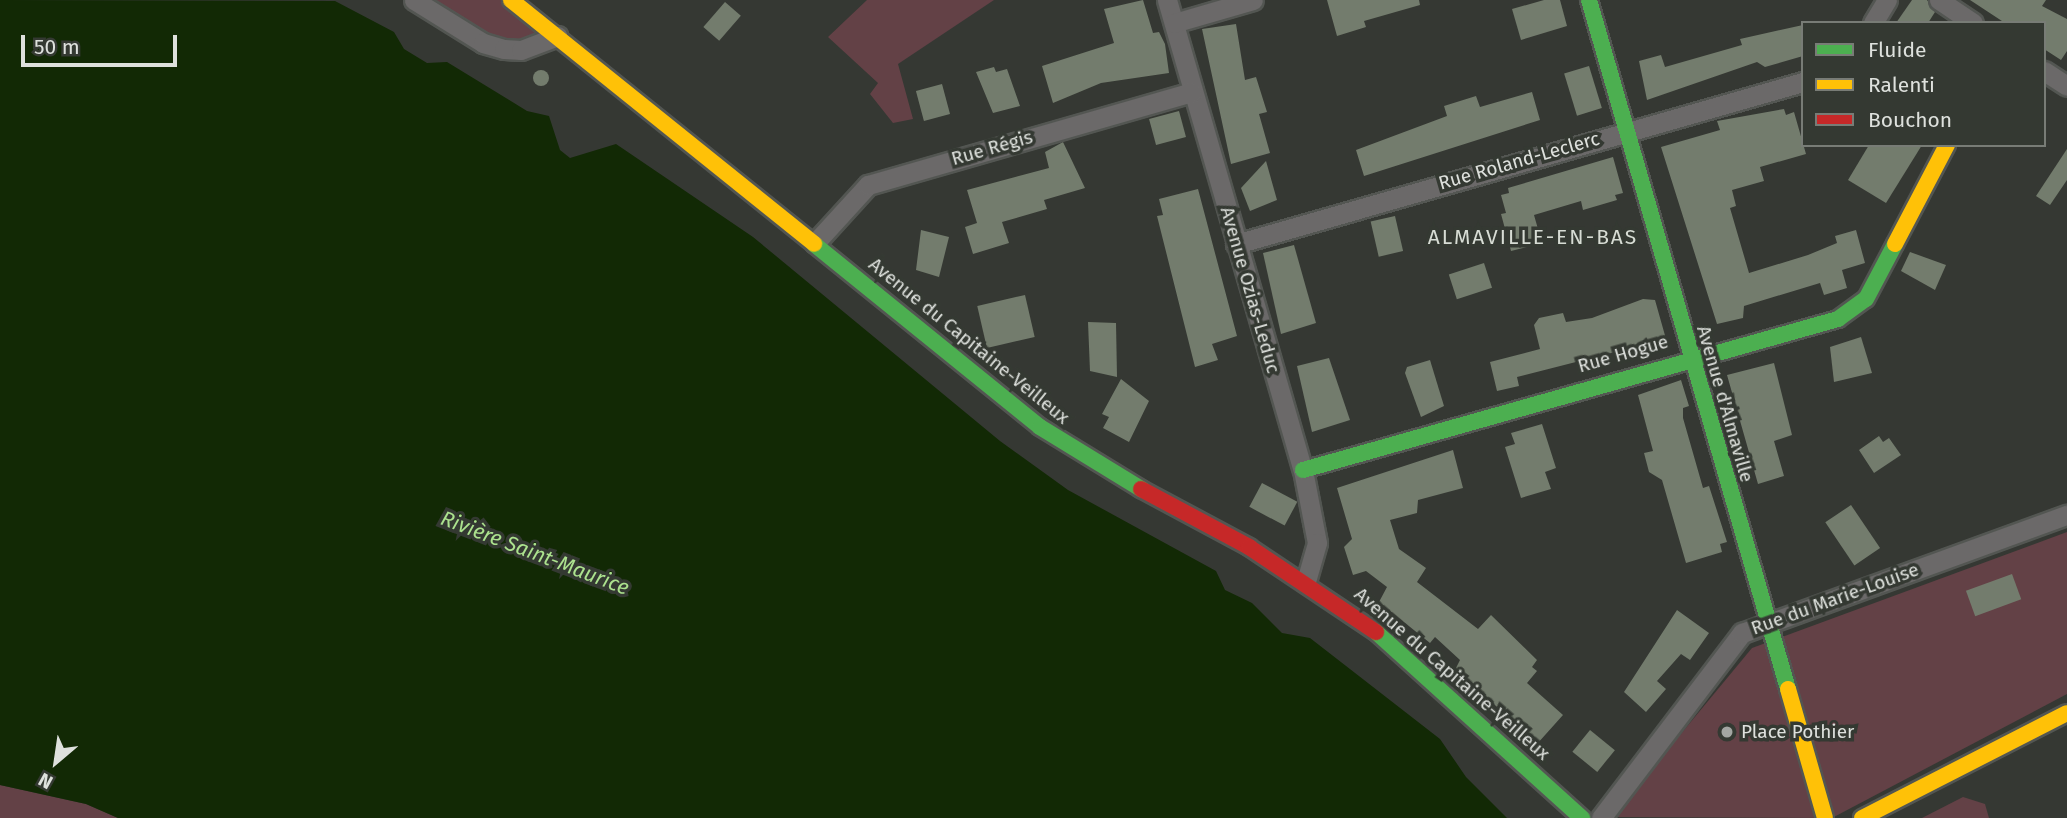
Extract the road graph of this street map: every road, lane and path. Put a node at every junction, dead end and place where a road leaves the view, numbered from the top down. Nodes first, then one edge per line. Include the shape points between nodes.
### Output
1 (414, 0) edge
2 (511, 0) edge
3 (1167, 0) edge
4 (1253, 0) edge
5 (1589, 0) edge
6 (1887, 0) edge
7 (1939, 0) edge
8 (1874, 21) edge
9 (1970, 21) edge
10 (1174, 23) junction
11 (557, 36) junction
12 (2046, 72) edge
13 (1801, 83) edge
14 (2067, 86) edge
15 (1192, 92) junction
16 (1627, 130) junction
17 (1946, 147) edge
18 (815, 243) junction
19 (1236, 244) junction
20 (1689, 357) junction
21 (1303, 470) junction
22 (2067, 515) edge
23 (1306, 581) junction
24 (1767, 625) junction
25 (2067, 713) edge
26 (1582, 818) edge
27 (1601, 818) edge
28 (1825, 818) edge
29 (1862, 818) edge

1 - 11 street via 483,43 503,49 522,50
2 - 11 street, Avenue du Capitaine-Veilleux
3 - 10 street, Avenue Ozias-Leduc
4 - 10 street
5 - 16 street, Avenue d'Almaville
6 - 8 street
7 - 9 street
10 - 15 street, Avenue Ozias-Leduc
11 - 18 street, Avenue du Capitaine-Veilleux
12 - 14 street
13 - 16 street, Rue Roland-Leclerc
15 - 18 street, Rue Régis via 868,185
15 - 19 street, Avenue Ozias-Leduc
16 - 19 street, Rue Roland-Leclerc
16 - 20 street, Avenue d'Almaville
17 - 20 street, Rue Hogue via 1854,311
18 - 23 street, Avenue du Capitaine-Veilleux via 1040,427
19 - 21 street, Avenue Ozias-Leduc
20 - 21 street, Rue Hogue
20 - 24 street, Avenue d'Almaville
21 - 23 street, Avenue Ozias-Leduc via 1317,543
22 - 24 street, Rue du Marie-Louise
23 - 26 street, Avenue du Capitaine-Veilleux via 1362,619
24 - 27 street, Rue du Marie-Louise via 1731,643
24 - 28 street, Avenue d'Almaville
25 - 29 street

